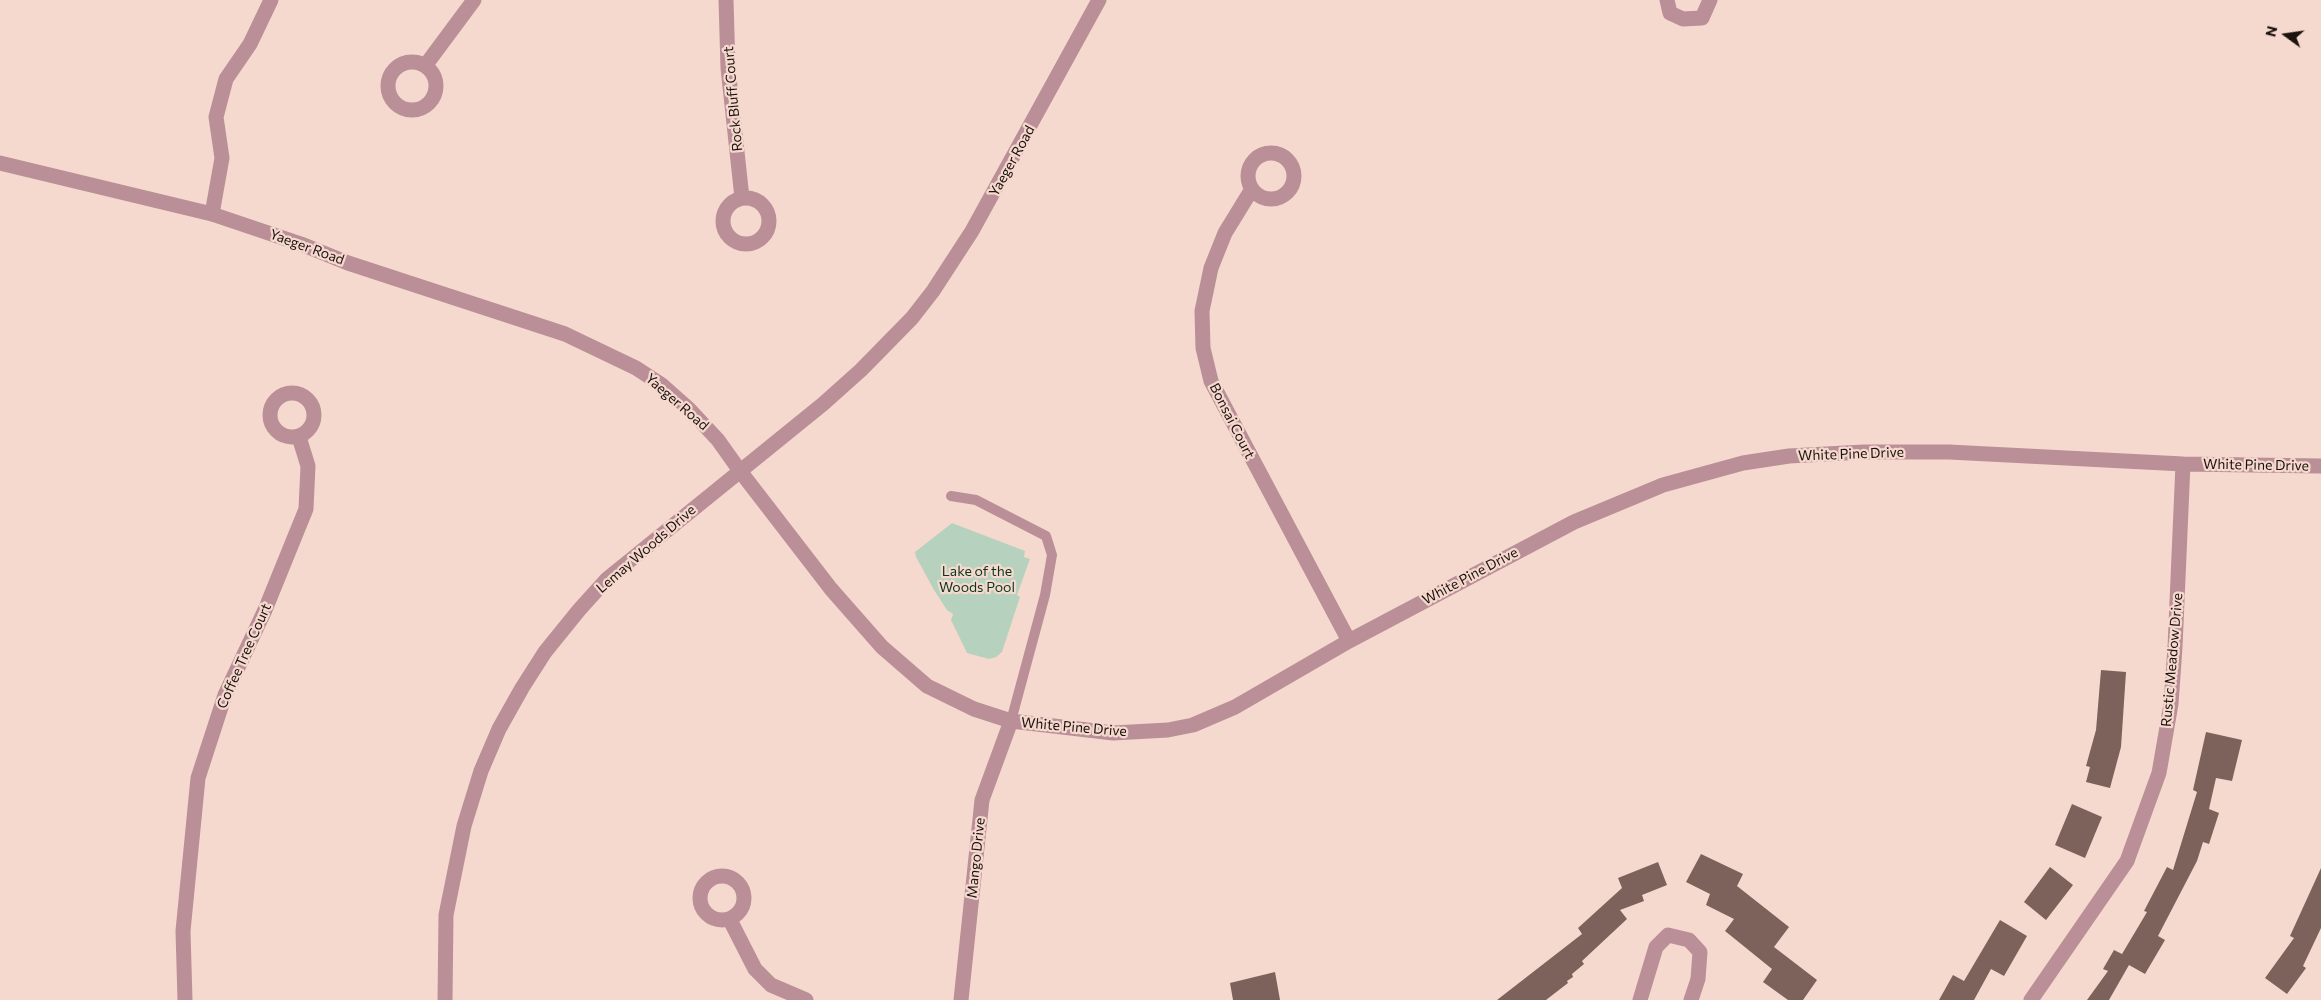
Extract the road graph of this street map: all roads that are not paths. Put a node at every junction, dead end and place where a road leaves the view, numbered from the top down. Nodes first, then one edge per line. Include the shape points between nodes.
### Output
1 (271, 0) edge
2 (474, 0) edge
3 (726, 0) edge
4 (1099, 0) edge
5 (1667, 0) edge
6 (1710, 0) edge
7 (425, 66) dead end
8 (0, 163) edge
9 (1252, 189) dead end
10 (742, 198) dead end
11 (212, 214) junction
12 (299, 437) dead end
13 (2183, 464) junction
14 (2321, 466) edge
15 (740, 471) junction
16 (951, 496) dead end
17 (1349, 641) junction
18 (1011, 721) junction
19 (730, 920) dead end
20 (185, 1000) edge
21 (445, 1000) edge
22 (806, 1000) edge
23 (961, 1000) edge
24 (1640, 1000) edge
25 (1691, 1000) edge
26 (2031, 1000) edge

1 - 11 street via 250,44 226,79 216,117 222,158
2 - 7 street
3 - 10 street, Rock Bluff Court via 728,68
4 - 15 street, Yaeger Road via 992,197 933,291 912,318 861,370
5 - 6 street via 1670,13 1683,19 1702,18
8 - 11 street, Yaeger Road
9 - 17 street, Bonsai Court via 1225,233 1211,268 1202,311 1205,356 1211,381
11 - 15 street, Yaeger Road via 348,263 529,321 602,350 662,385 690,409
12 - 20 street, Coffee Tree Court via 308,466 306,508 266,610 225,694 198,778 183,931
13 - 14 street, White Pine Drive
13 - 17 street, White Pine Drive via 1949,452 1788,456 1743,463 1663,485 1574,522
13 - 26 street, Rustic Meadow Drive via 2171,704 2160,773 2128,861
15 - 18 street, White Pine Drive via 831,589 882,647 927,686 974,709
15 - 21 street, Lemay Woods Drive via 607,580 551,645 499,729 481,770 464,826 446,915
16 - 18 lane via 976,500 1046,536 1052,555 1045,595
17 - 18 street, White Pine Drive via 1234,707 1193,725 1113,733
18 - 23 street, Mango Drive via 982,800
19 - 22 street via 755,968 771,985
24 - 25 street via 1656,947 1668,936 1689,940 1700,952 1698,979

